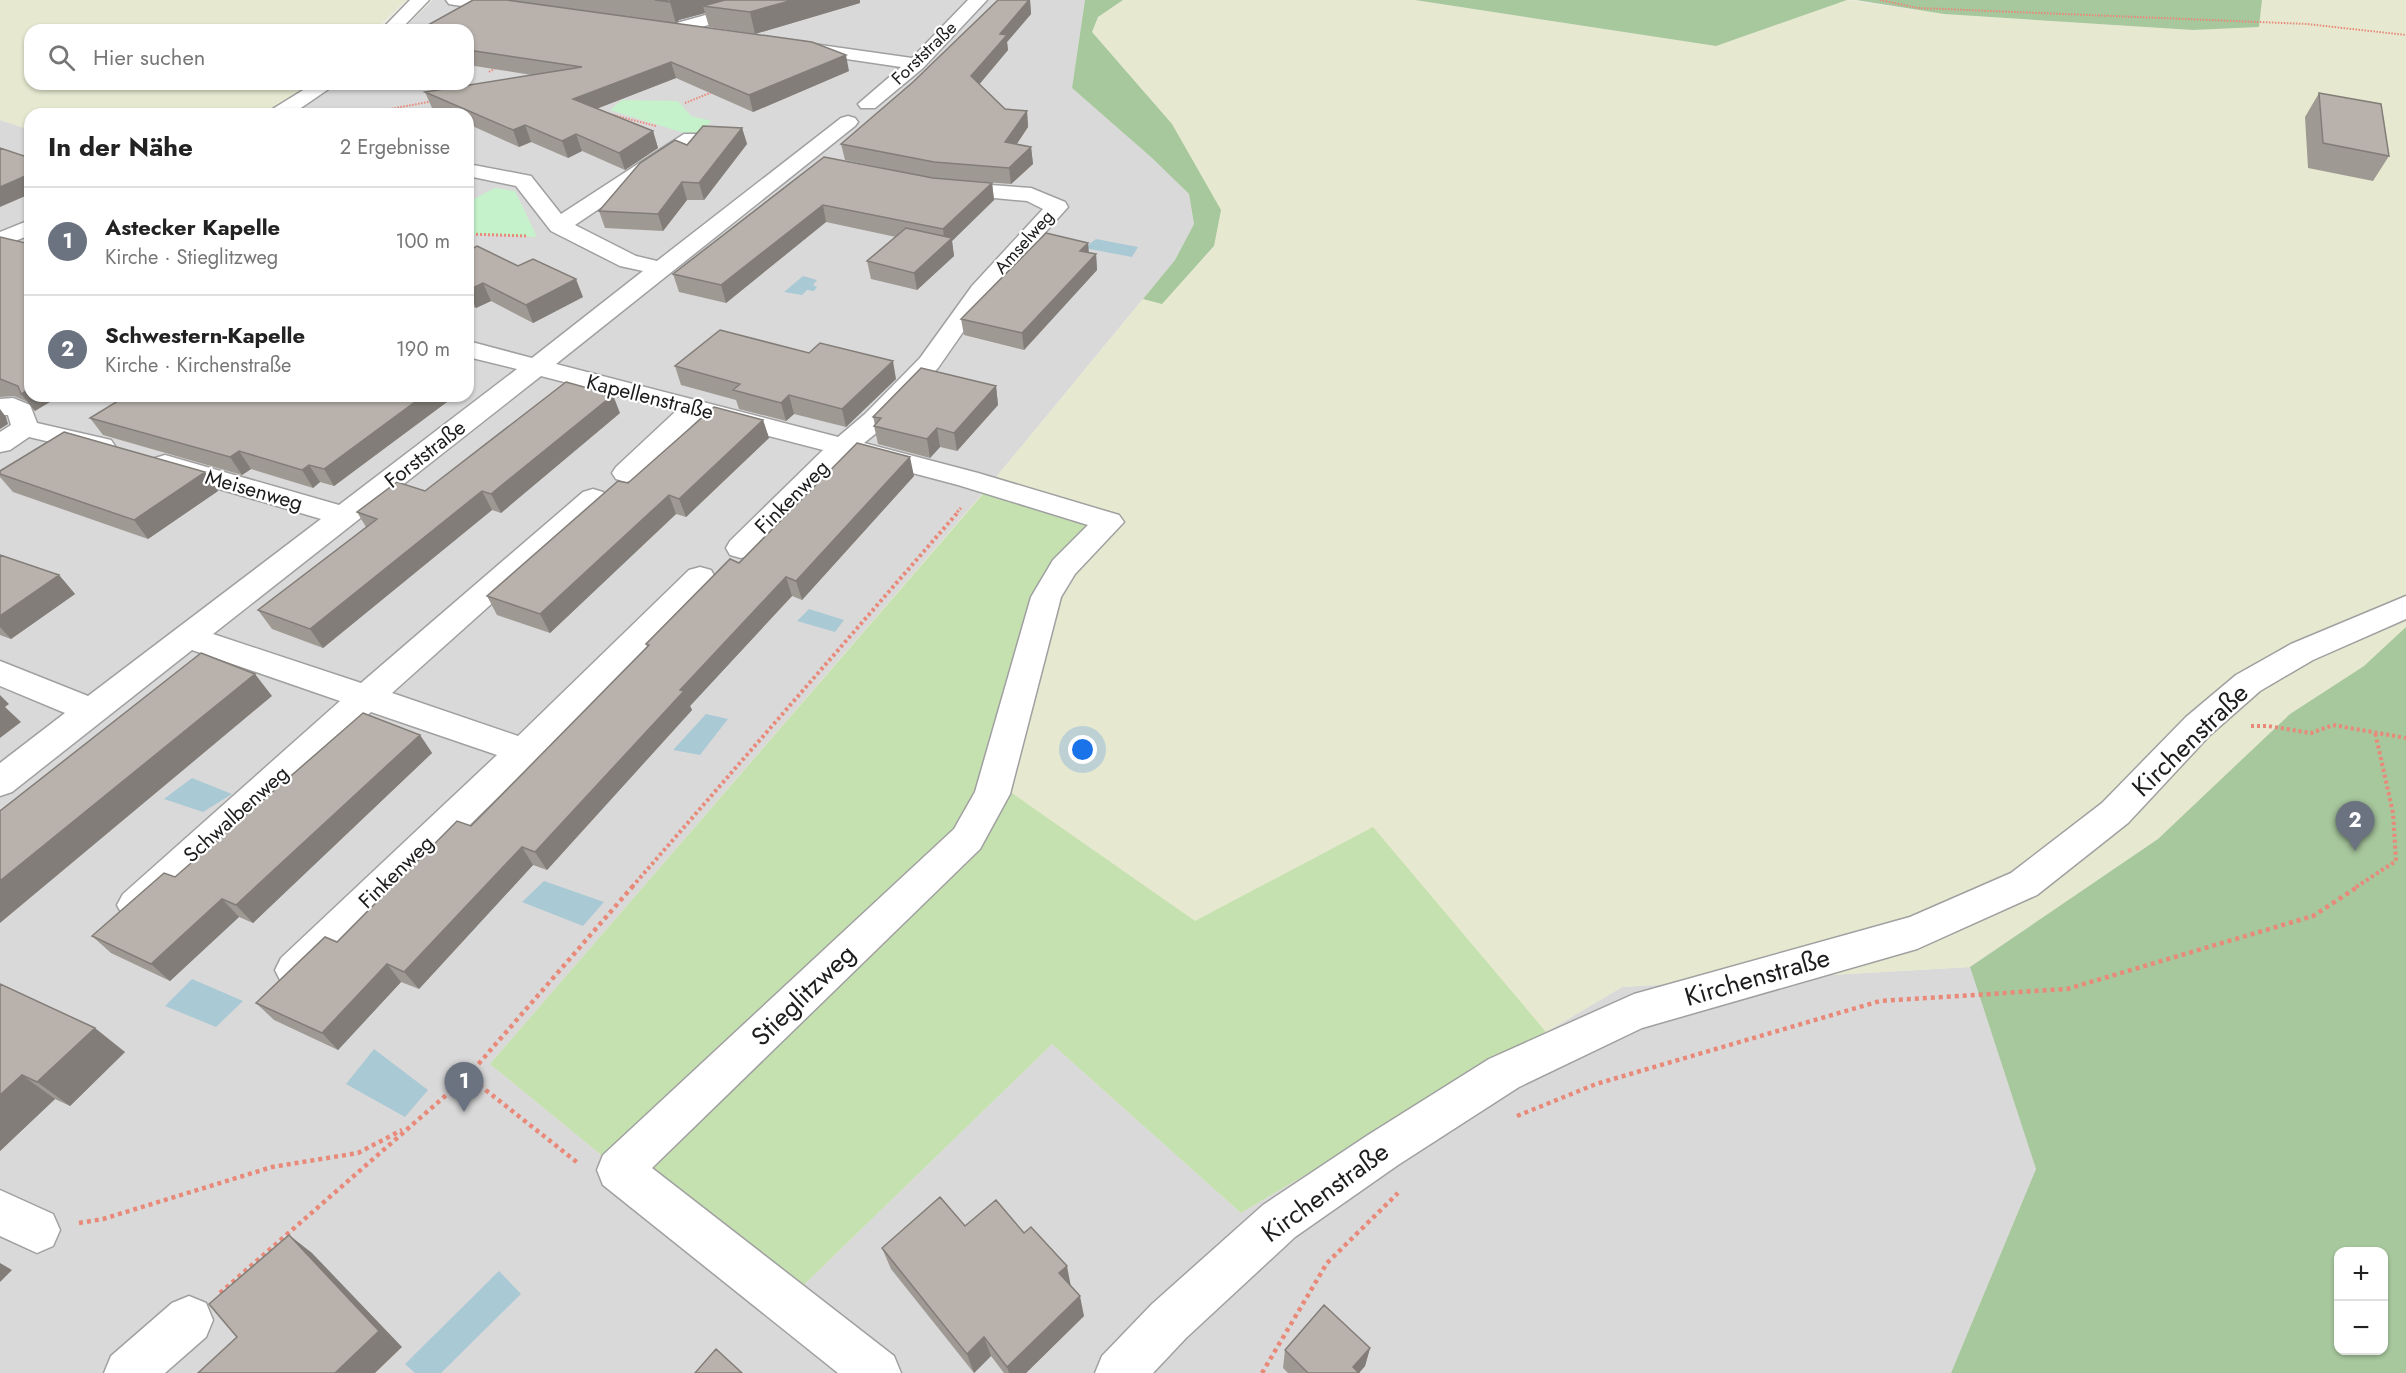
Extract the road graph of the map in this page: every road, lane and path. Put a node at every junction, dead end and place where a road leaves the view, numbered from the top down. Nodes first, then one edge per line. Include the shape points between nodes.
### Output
1 (420, 0) edge
2 (455, 0) edge
3 (779, 0) edge
4 (978, 0) edge
5 (1880, 0) edge
6 (496, 2) edge
7 (535, 11) edge
8 (396, 24) edge
9 (649, 27) edge
10 (672, 30) junction
11 (2406, 34) edge
12 (712, 36) edge
13 (780, 45) edge
14 (916, 64) junction
15 (499, 66) edge
16 (489, 72) edge
17 (317, 90) edge
18 (717, 90) edge
19 (435, 101) edge
20 (685, 103) dead end
21 (868, 104) dead end
22 (288, 108) edge
23 (396, 108) edge
24 (601, 112) edge
25 (848, 122) dead end
26 (691, 138) joint
27 (474, 175) edge
28 (925, 185) edge
29 (0, 222) edge
30 (559, 226) junction
31 (24, 229) edge
32 (24, 231) edge
33 (0, 240) edge
34 (663, 268) junction
35 (474, 351) edge
36 (536, 367) junction
37 (0, 406) edge
38 (695, 408) junction
39 (25, 428) junction
40 (0, 444) edge
41 (844, 446) junction
42 (626, 473) dead end
43 (968, 479) junction
44 (593, 498) dead end
45 (345, 516) junction
46 (1109, 522) joint
47 (741, 548) dead end
48 (700, 577) dead end
49 (2406, 607) edge
50 (188, 637) junction
51 (0, 673) edge
52 (365, 698) junction
53 (92, 711) junction
54 (2198, 726) junction
55 (2375, 732) junction
56 (2406, 738) edge
57 (524, 751) junction
58 (0, 782) edge
59 (117, 923) edge
60 (270, 994) edge
61 (468, 1076) junction
62 (1512, 1118) dead end
63 (408, 1127) junction
64 (619, 1170) junction
65 (1400, 1191) dead end
66 (19, 1222) edge
67 (189, 1320) joint
68 (128, 1373) edge
69 (877, 1373) edge
70 (1119, 1373) edge
71 (1262, 1373) edge

1 - 8 street
2 - 6 street
3 - 10 street
4 - 14 street, Forststraße
5 - 11 path via 1918,8 2307,24
6 - 7 street
9 - 10 street
10 - 12 street
13 - 14 street
14 - 21 street, Forststraße
15 - 16 path
17 - 22 street
18 - 20 path
19 - 23 path
24 - 26 path
25 - 34 street, Forststraße via 813,162
26 - 30 street
27 - 30 street via 523,182
28 - 41 street, Amselweg via 1031,195 1057,207 980,291 929,363 875,420
29 - 31 street
30 - 34 street via 628,261
32 - 33 street
34 - 36 street, Forststraße
35 - 36 street, Kapellenstraße
36 - 38 street, Kapellenstraße
36 - 45 street, Forststraße
37 - 39 street via 21,411
38 - 41 street, Kapellenstraße
38 - 42 street
39 - 40 street
39 - 45 street, Meisenweg via 132,454
41 - 43 street, Kapellenstraße
41 - 47 street, Finkenweg
43 - 46 street, Kapellenstraße
43 - 61 path via 973,494
44 - 52 street, Schwalbenweg
45 - 50 street, Forststraße
46 - 64 street, Stieglitzweg via 1064,567 1046,597 992,794 967,839
48 - 57 street, Finkenweg
49 - 54 street, Kirchenstraße via 2302,652 2257,677
50 - 52 street
50 - 53 street, Forststraße
51 - 53 street
52 - 57 street
52 - 59 street, Schwalbenweg
53 - 58 street, Forststraße
54 - 55 path via 2268,726 2311,733 2333,725
54 - 70 street, Kirchenstraße via 2115,813 2024,884 1917,932 1634,1012 1504,1073 1279,1221 1169,1321
55 - 56 path
55 - 62 path via 2393,813 2396,861 2313,916 2067,989 1880,1001 1596,1084
57 - 60 street, Finkenweg
61 - 63 path
61 - 64 path via 594,1175
63 - 66 path via 358,1153 272,1167 103,1220
63 - 67 path
64 - 69 street
65 - 71 path via 1327,1263
67 - 68 street

